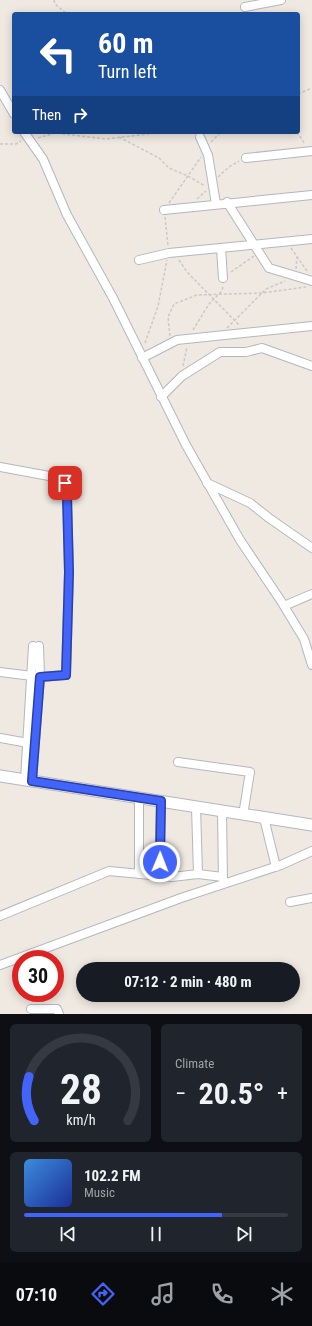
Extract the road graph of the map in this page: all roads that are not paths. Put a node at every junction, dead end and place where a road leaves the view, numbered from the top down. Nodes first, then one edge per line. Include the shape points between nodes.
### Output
1 (281, 0) edge
2 (245, 7) dead end
3 (0, 90) edge
4 (12, 111) edge
5 (27, 137) edge
6 (200, 137) dead end
7 (312, 151) edge
8 (246, 158) dead end
9 (312, 195) edge
10 (227, 202) junction
11 (216, 204) junction
12 (164, 210) road end
13 (312, 239) edge
14 (254, 245) junction
15 (221, 248) junction
16 (139, 260) dead end
17 (226, 278) road end
18 (311, 278) edge
19 (312, 326) edge
20 (142, 358) junction
21 (312, 366) edge
22 (162, 397) junction
23 (0, 467) edge
24 (207, 483) junction
25 (312, 548) edge
26 (312, 594) edge
27 (284, 606) junction
28 (308, 638) edge
29 (36, 646) dead end
30 (312, 665) edge
31 (0, 672) edge
32 (36, 676) junction
33 (0, 738) edge
34 (28, 743) junction
35 (178, 762) dead end
36 (0, 776) edge
37 (28, 781) junction
38 (139, 798) junction
39 (161, 801) junction
40 (196, 807) junction
41 (222, 811) junction
42 (243, 815) junction
43 (264, 818) junction
44 (312, 825) edge
45 (312, 851) edge
46 (276, 867) junction
47 (139, 874) junction
48 (198, 874) junction
49 (159, 876) junction
50 (223, 881) junction
51 (312, 898) edge
52 (290, 902) dead end
53 (0, 916) edge
54 (0, 965) edge
55 (31, 1009) dead end
56 (59, 1014) edge

1 - 2 street
3 - 4 street
5 - 20 street via 43,159 67,215 113,298
6 - 11 street via 205,149
7 - 8 street
9 - 10 street
10 - 11 street
10 - 14 street
11 - 12 street
13 - 14 street
14 - 15 street
14 - 18 street via 269,268 292,276
15 - 16 street via 171,253
15 - 17 street
19 - 20 street via 177,340
20 - 22 street
21 - 22 street via 262,348 246,352 220,352 182,376
22 - 24 street
23 - 32 street via 49,476 65,483 69,572 66,675
24 - 25 street via 250,503
24 - 27 street via 240,540
26 - 27 street
27 - 28 street
28 - 30 street
29 - 32 street
31 - 32 street
32 - 34 street
32 - 37 street
33 - 34 street
34 - 37 street
35 - 42 street via 250,772
36 - 37 main road
37 - 38 main road
38 - 39 main road
38 - 47 street
39 - 40 main road
39 - 49 street
40 - 41 main road
40 - 48 street
41 - 42 main road
41 - 50 street
42 - 43 main road
43 - 44 main road
43 - 46 street
45 - 46 street
46 - 50 street
47 - 49 street
47 - 53 street via 109,871
48 - 49 street
48 - 50 street
50 - 54 street
51 - 52 street
55 - 56 street via 57,1010

